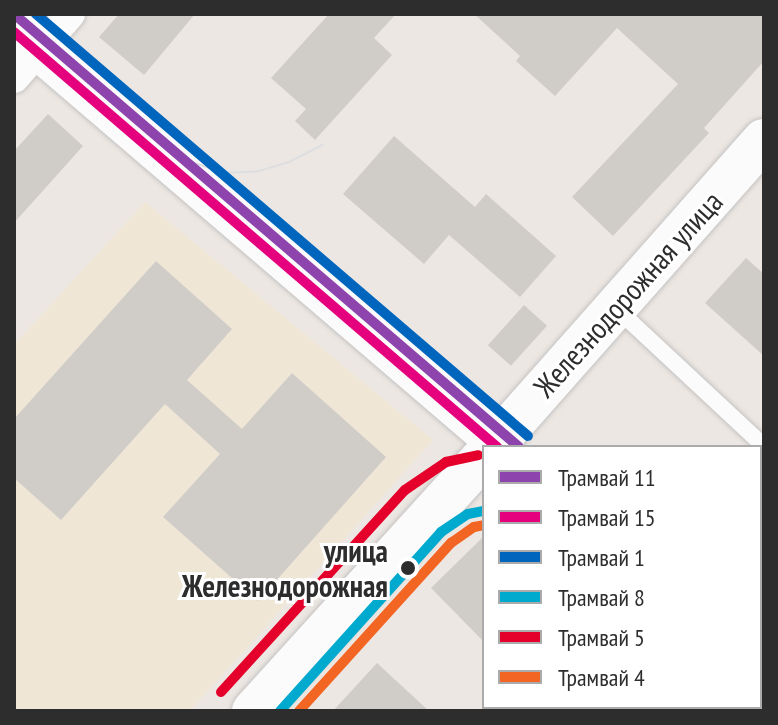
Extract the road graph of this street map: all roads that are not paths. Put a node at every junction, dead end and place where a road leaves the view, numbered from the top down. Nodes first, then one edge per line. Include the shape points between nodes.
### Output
1 (70, 14) edge
2 (22, 52) edge
3 (764, 140) edge
4 (616, 308) junction
5 (490, 445) edge
6 (497, 445) edge
7 (764, 446) edge
8 (482, 461) edge
9 (253, 711) edge

1 - 2 street
2 - 5 street
3 - 4 street, Железнодорожная улица
4 - 6 street, Железнодорожная улица
4 - 7 lane
8 - 9 street, Железнодорожная улица

